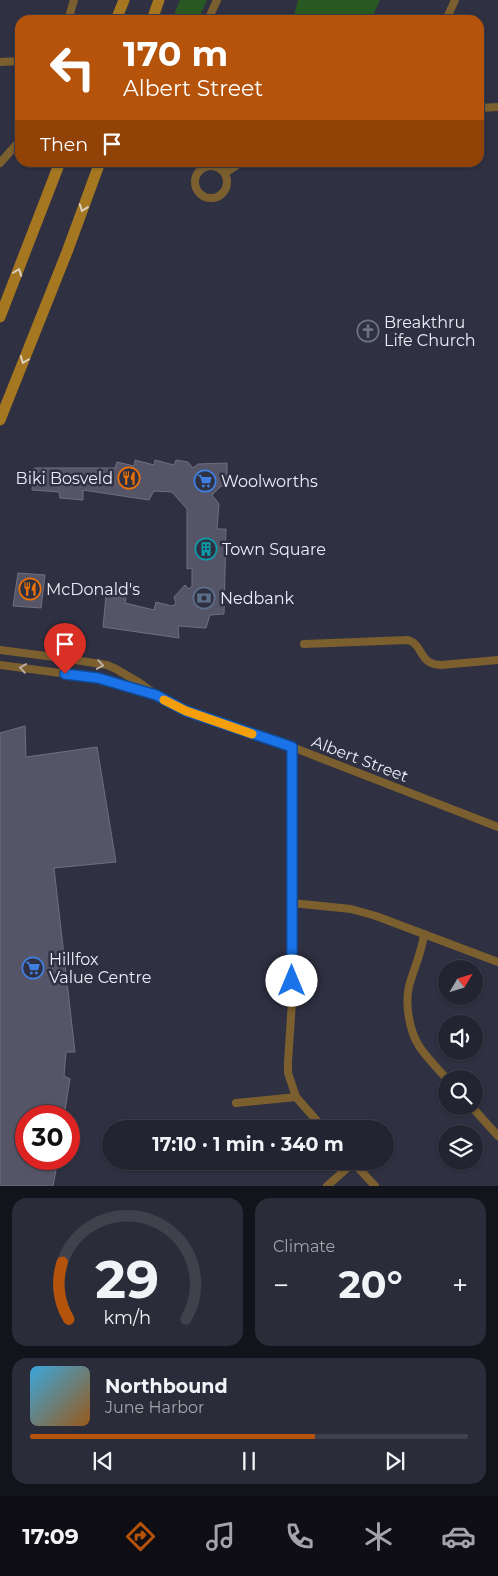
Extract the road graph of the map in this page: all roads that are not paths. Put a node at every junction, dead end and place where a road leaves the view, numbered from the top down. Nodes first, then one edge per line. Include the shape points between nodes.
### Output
1 (74, 0) edge
2 (117, 0) edge
3 (124, 0) edge
4 (159, 0) edge
5 (217, 0) edge
6 (454, 0) edge
7 (70, 15) edge
8 (112, 15) edge
9 (118, 15) edge
10 (154, 15) edge
11 (210, 15) edge
12 (448, 15) edge
13 (15, 61) edge
14 (0, 62) edge
15 (498, 107) edge
16 (484, 108) edge
17 (15, 146) edge
18 (0, 163) edge
19 (58, 167) edge
20 (98, 167) edge
21 (202, 167) edge
22 (218, 167) edge
23 (235, 167) edge
24 (225, 174) junction
25 (0, 317) edge
26 (0, 420) edge
27 (304, 644) dead end
28 (0, 650) edge
29 (498, 660) edge
30 (0, 665) edge
31 (156, 695) junction
32 (292, 747) junction
33 (498, 826) edge
34 (292, 903) junction
35 (424, 934) junction
36 (498, 962) edge
37 (439, 1070) edge
38 (296, 1097) junction
39 (236, 1102) dead end
40 (479, 1115) edge
41 (316, 1120) edge
42 (498, 1136) edge
43 (345, 1170) edge
44 (360, 1170) edge
45 (328, 1186) edge
46 (375, 1186) edge

1 - 7 street
2 - 8 main road
3 - 9 main road
4 - 10 main road
5 - 11 street
6 - 12 street
13 - 14 street
15 - 16 street
17 - 18 street
25 -> 19 main road
20 -> 26 main road
21 - 24 street via 194,182 197,191 205,197 216,198 224,192
22 - 24 street
23 - 24 street
27 - 29 street via 408,640 414,642 432,664
28 -> 31 street, Albert Street via 106,665 130,676
31 -> 30 street, Albert Street via 98,678
31 - 32 street, Albert Street via 192,713
32 - 33 street, Albert Street
32 - 34 street
34 - 35 street via 350,909
34 - 38 street via 288,1062
35 - 36 street
35 - 37 street via 409,988 408,1005 415,1038
38 - 39 street
38 - 41 street
40 - 42 street
43 - 45 street
44 - 46 street

